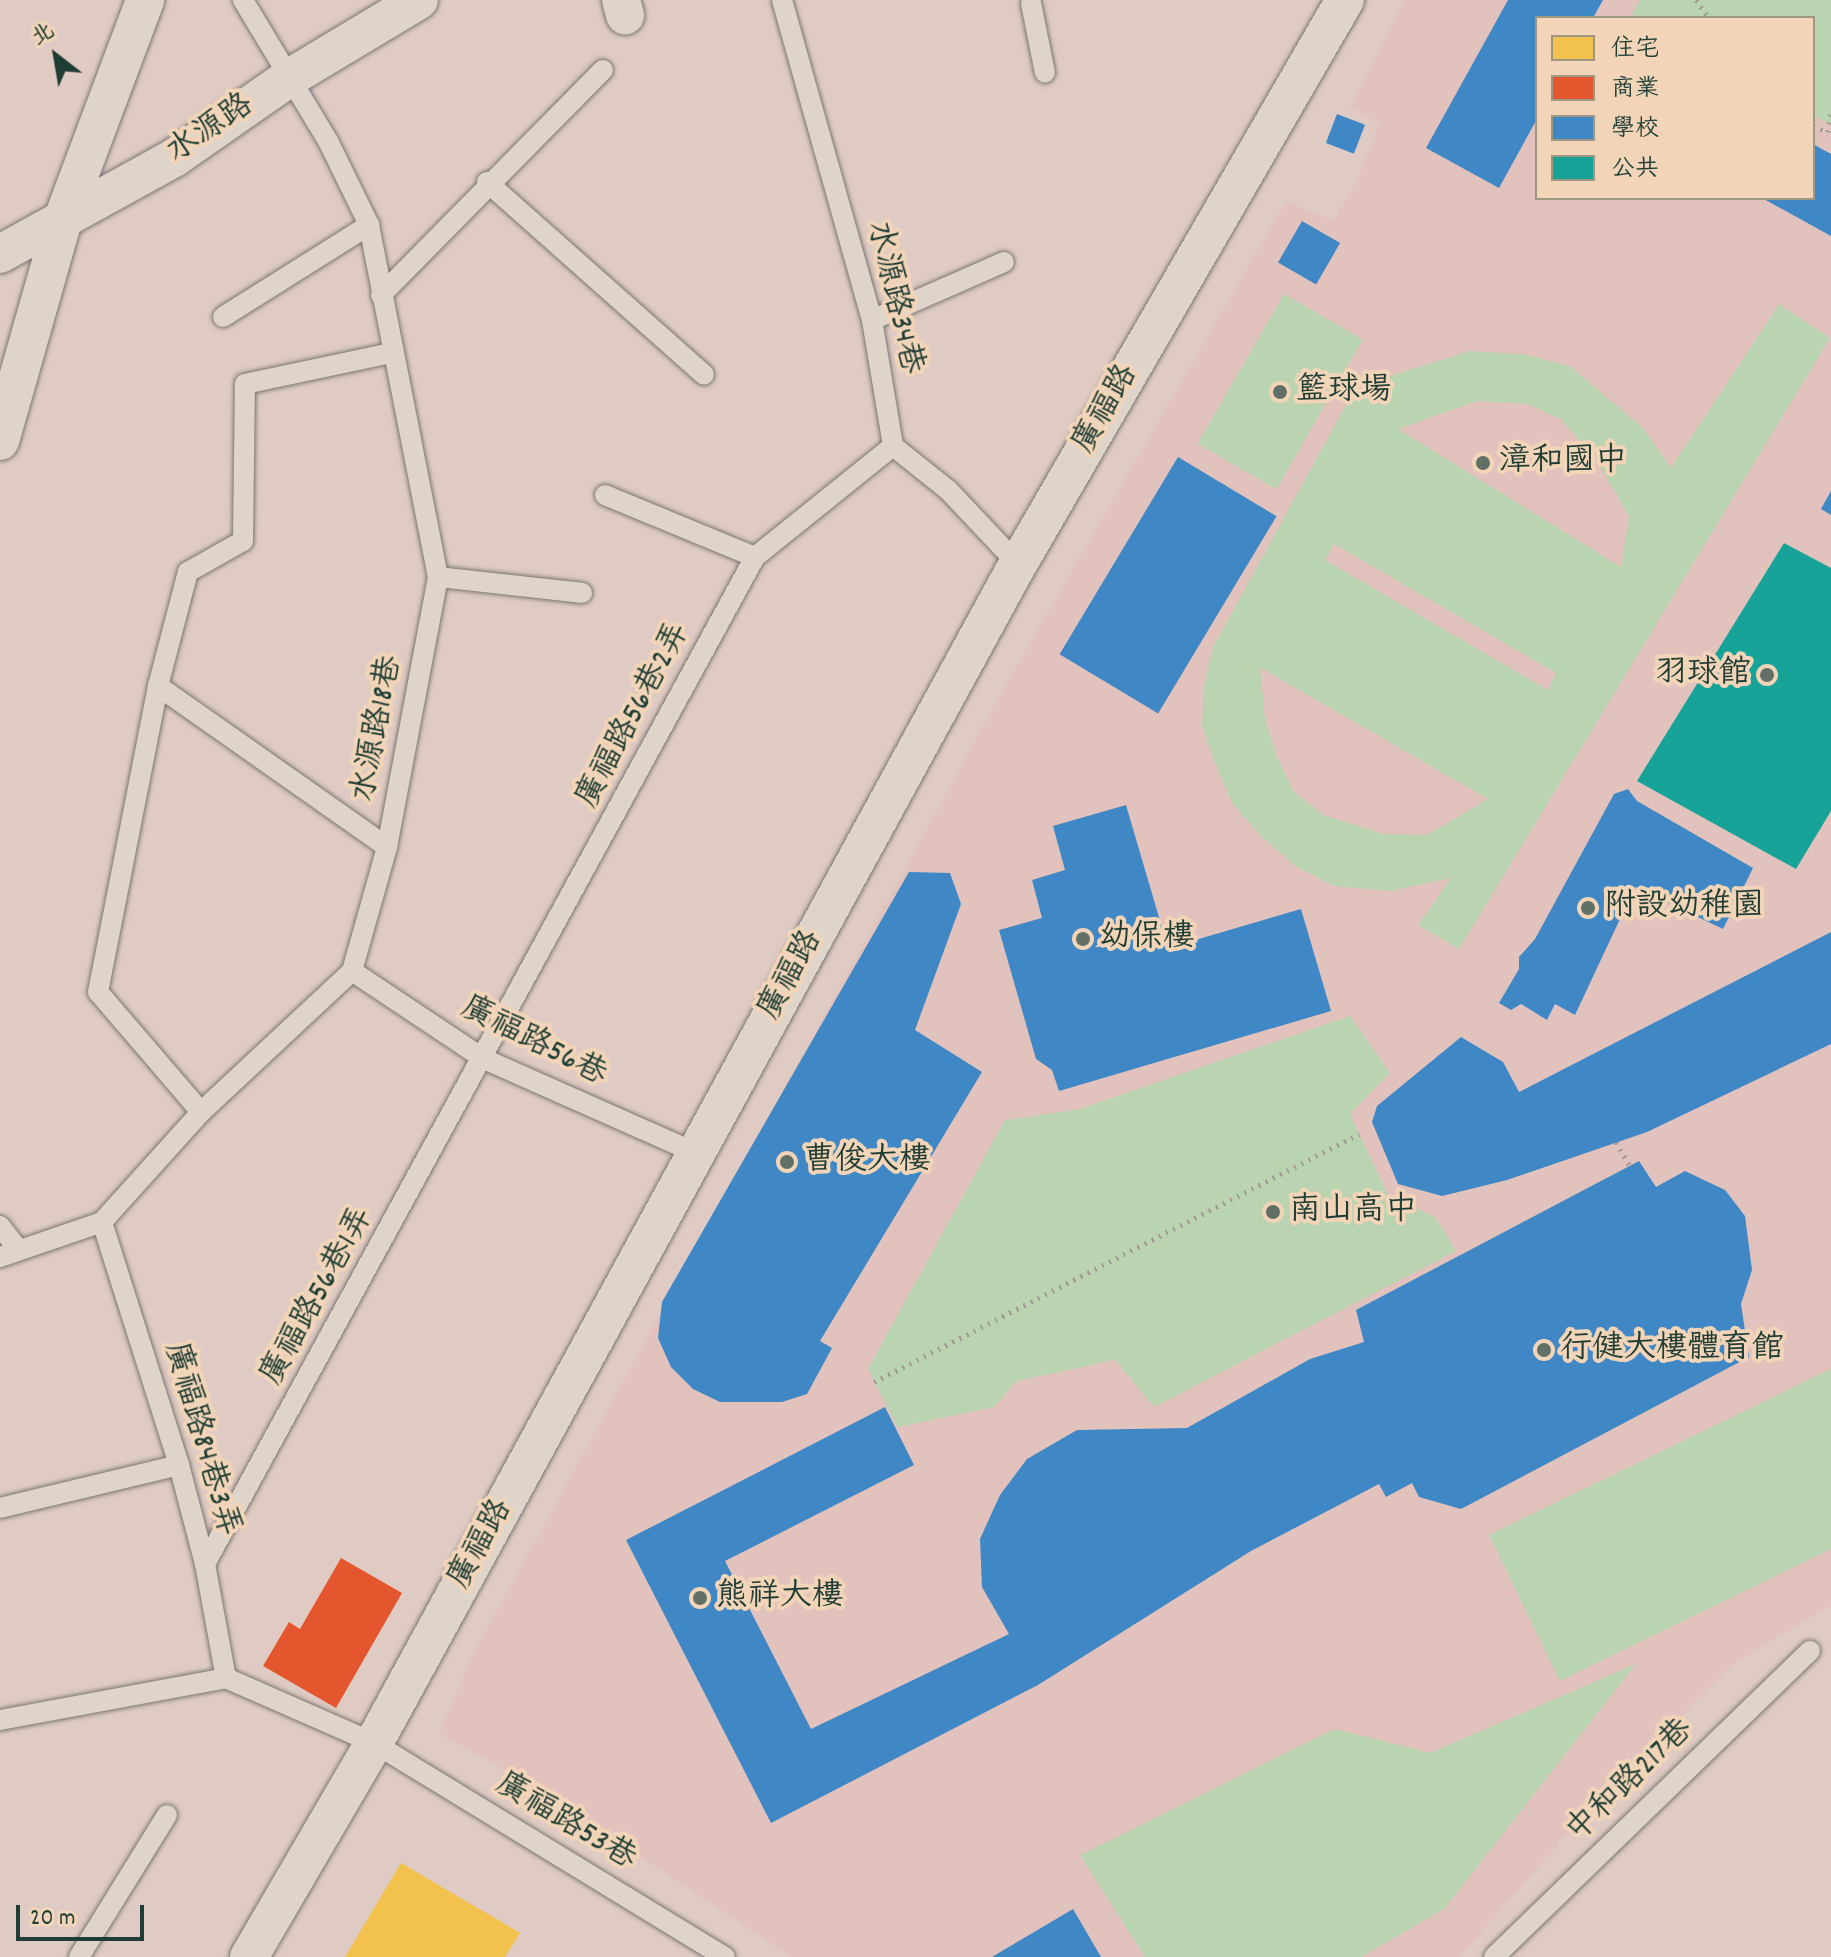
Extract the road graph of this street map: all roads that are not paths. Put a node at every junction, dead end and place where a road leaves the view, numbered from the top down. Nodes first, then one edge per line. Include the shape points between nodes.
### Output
1 (145, 0) edge
2 (243, 0) edge
3 (419, 0) edge
4 (782, 0) edge
5 (1345, 0) edge
6 (1033, 1) edge
7 (603, 70) dead end
8 (1045, 73) dead end
9 (286, 80) junction
10 (488, 183) junction
11 (64, 216) junction
12 (369, 225) junction
13 (0, 254) edge
14 (1004, 262) dead end
15 (381, 295) junction
16 (223, 317) dead end
17 (872, 320) junction
18 (391, 353) junction
19 (704, 375) dead end
20 (3, 419) edge
21 (893, 446) junction
22 (605, 495) dead end
23 (755, 557) junction
24 (1018, 564) junction
25 (438, 577) junction
26 (582, 593) dead end
27 (158, 686) junction
28 (387, 847) junction
29 (352, 971) junction
30 (484, 1059) junction
31 (201, 1112) junction
32 (696, 1153) junction
33 (102, 1222) junction
34 (0, 1226) edge
35 (9, 1252) edge
36 (179, 1465) junction
37 (0, 1508) edge
38 (205, 1564) junction
39 (1810, 1651) dead end
40 (226, 1678) junction
41 (0, 1720) edge
42 (374, 1743) junction
43 (167, 1815) dead end
44 (79, 1957) edge
45 (249, 1957) edge
46 (725, 1957) edge
47 (1494, 1957) edge

1 - 11 street
2 - 9 lane, 水源路18巷
3 - 9 street, 水源路
4 - 17 lane, 水源路34巷
5 - 24 street, 廣福路
6 - 8 lane
7 - 10 lane
9 - 11 street, 水源路 via 174,158
9 - 12 lane, 水源路18巷 via 328,141
10 - 15 lane
10 - 19 lane
11 - 13 street, 水源路
11 - 20 street
12 - 15 lane, 水源路18巷
12 - 16 lane
14 - 17 lane
15 - 18 lane, 水源路18巷
17 - 21 lane, 水源路34巷
18 - 25 lane, 水源路18巷
18 - 27 lane via 245,384 243,541 188,572
21 - 23 lane, 廣福路56巷2弄
21 - 24 lane via 948,490
22 - 23 lane
23 - 30 lane, 廣福路56巷2弄
24 - 32 street, 廣福路
25 - 26 lane
25 - 28 lane, 水源路18巷
27 - 28 lane
27 - 31 lane via 98,992
28 - 29 lane, 水源路18巷
29 - 30 lane, 廣福路56巷
29 - 31 lane
30 - 32 lane, 廣福路56巷
30 - 38 lane, 廣福路56巷1弄
31 - 33 lane
32 - 42 street, 廣福路
33 - 35 lane
33 - 36 lane, 廣福路84巷3弄
34 - 35 lane
36 - 37 lane
36 - 38 lane, 廣福路84巷3弄
38 - 40 lane, 廣福路84巷3弄
39 - 47 lane, 中和路217巷
40 - 41 lane
40 - 42 lane, 廣福路53巷
42 - 45 street, 廣福路
42 - 46 lane, 廣福路53巷
43 - 44 lane

